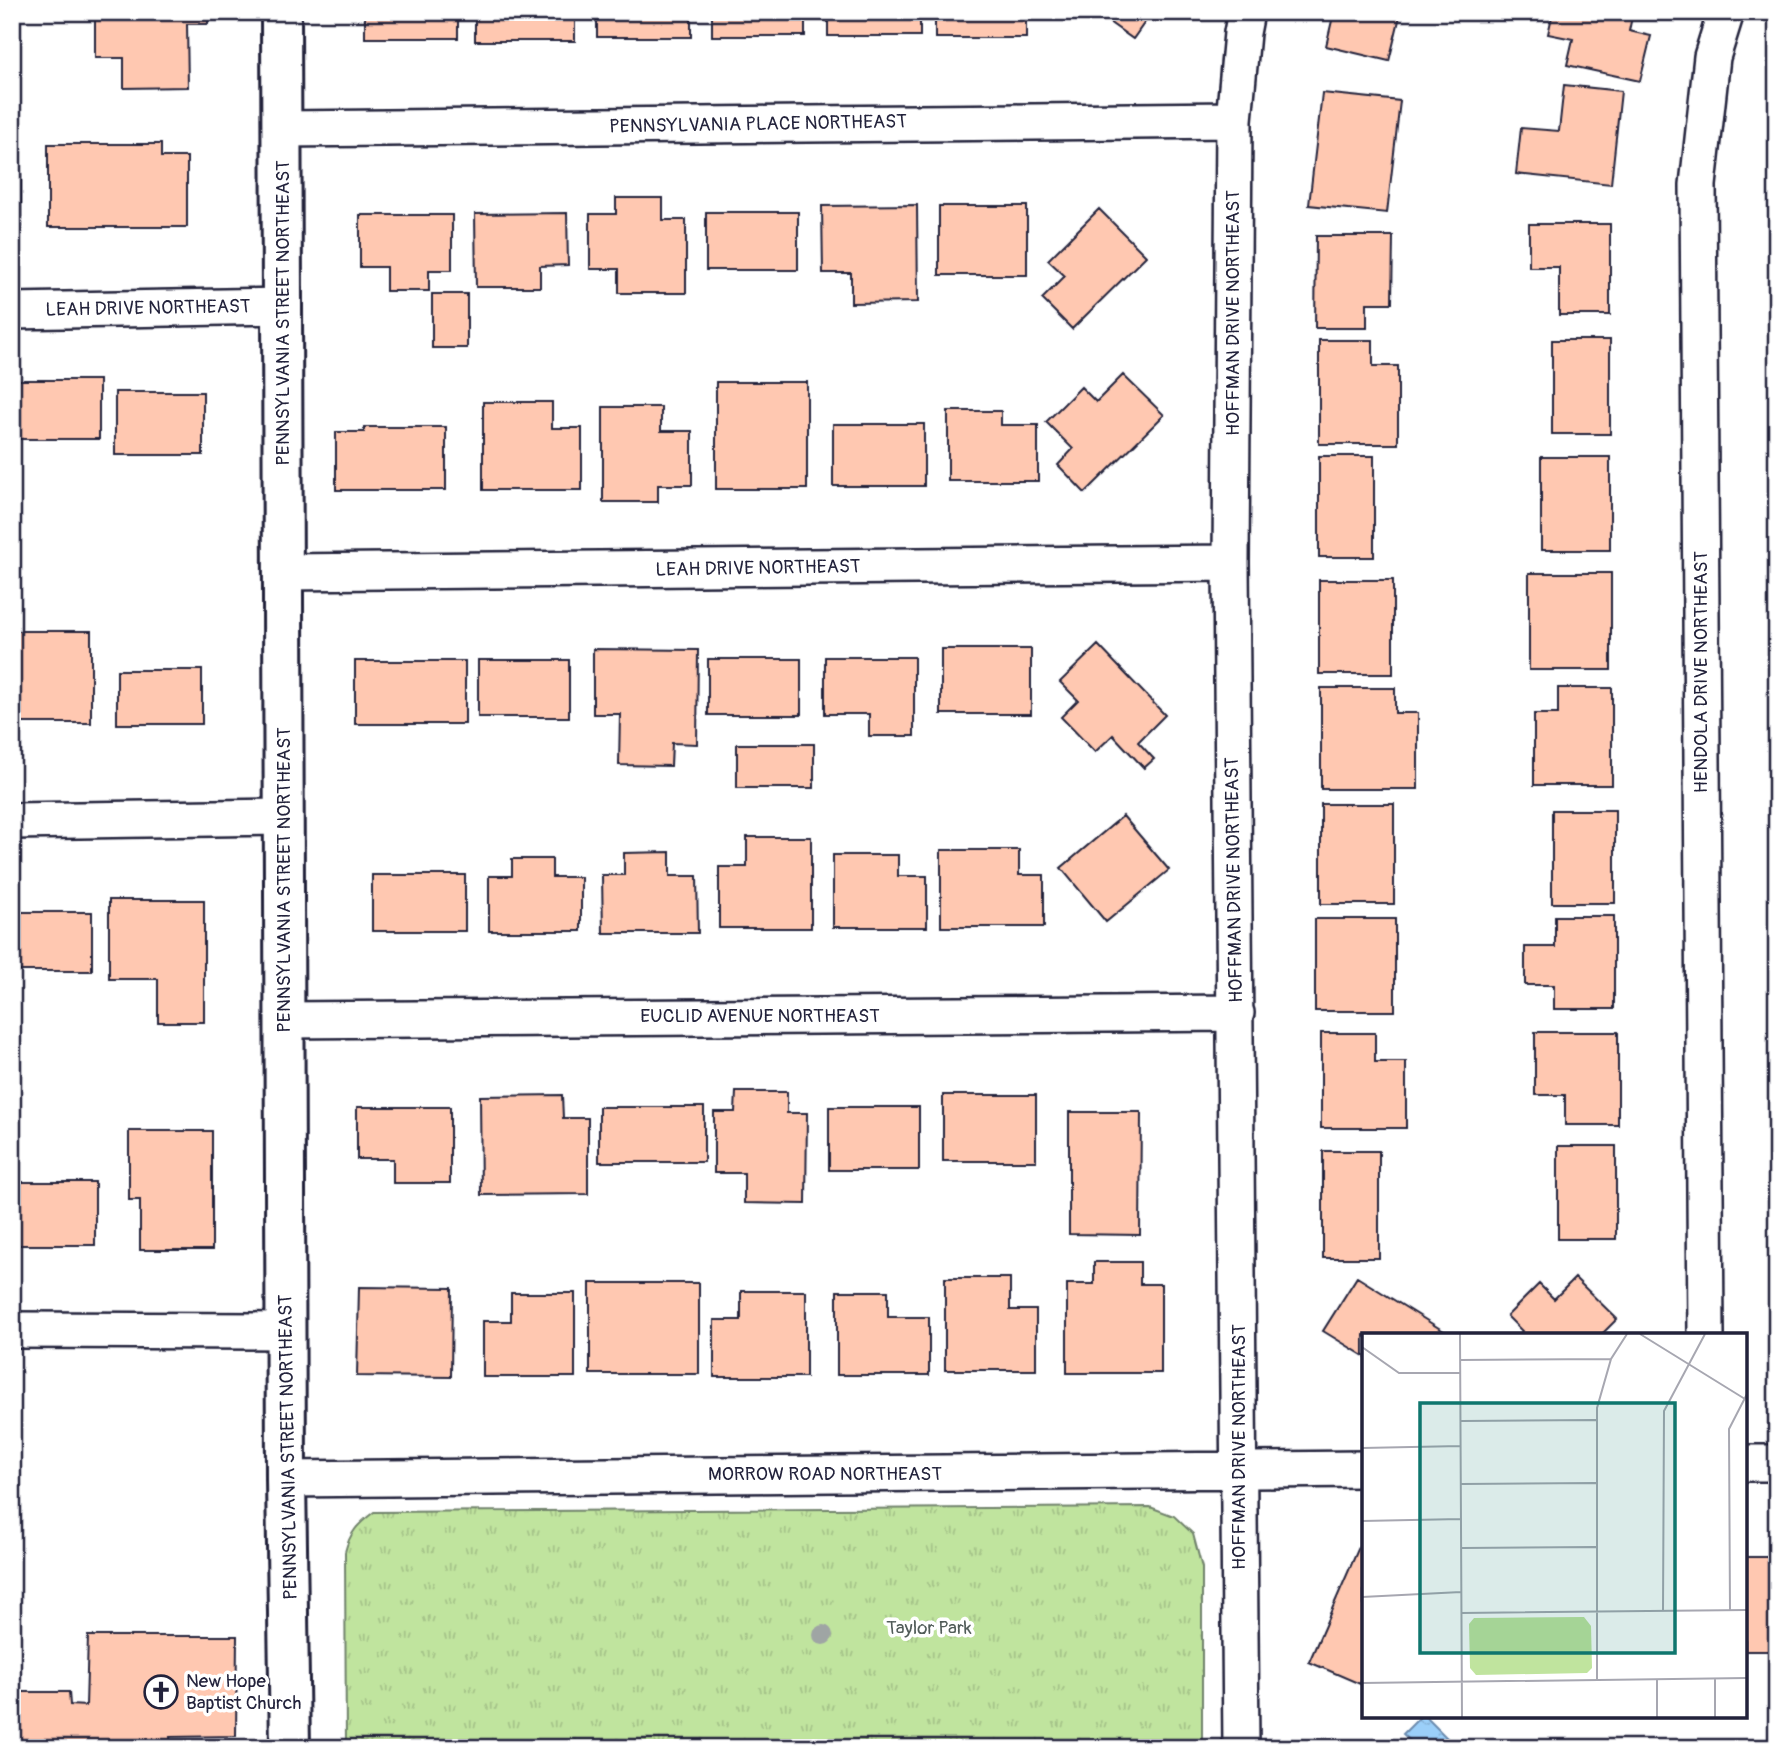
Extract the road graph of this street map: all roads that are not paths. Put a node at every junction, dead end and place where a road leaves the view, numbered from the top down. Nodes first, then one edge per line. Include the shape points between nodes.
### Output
1 (281, 12) edge
2 (1246, 12) edge
3 (1726, 12) edge
4 (1234, 120) junction
5 (282, 129) junction
6 (283, 306) junction
7 (12, 311) edge
8 (1231, 563) junction
9 (284, 572) junction
10 (284, 817) junction
11 (12, 821) edge
12 (1236, 1013) junction
13 (284, 1020) junction
14 (12, 1330) edge
15 (286, 1331) junction
16 (1706, 1333) edge
17 (1747, 1463) edge
18 (1777, 1463) edge
19 (1362, 1469) edge
20 (1239, 1471) junction
21 (286, 1479) junction
22 (290, 1748) edge
23 (1241, 1748) edge

1 - 5 street, PENNSYLVANIA STREET NORTHEAST
2 - 4 street, HOFFMAN DRIVE NORTHEAST
3 - 16 street, HENDOLA DRIVE NORTHEAST via 1712,57 1698,185
4 - 5 street, PENNSYLVANIA PLACE NORTHEAST
4 - 8 street, HOFFMAN DRIVE NORTHEAST
5 - 6 street, PENNSYLVANIA STREET NORTHEAST
6 - 7 street, LEAH DRIVE NORTHEAST
6 - 9 street, PENNSYLVANIA STREET NORTHEAST
8 - 9 street, LEAH DRIVE NORTHEAST
8 - 12 street, HOFFMAN DRIVE NORTHEAST
9 - 10 street, PENNSYLVANIA STREET NORTHEAST
10 - 11 street
10 - 13 street, PENNSYLVANIA STREET NORTHEAST
12 - 13 street, EUCLID AVENUE NORTHEAST
12 - 20 street, HOFFMAN DRIVE NORTHEAST
13 - 15 street, PENNSYLVANIA STREET NORTHEAST
14 - 15 street
15 - 21 street, PENNSYLVANIA STREET NORTHEAST
17 - 18 street
19 - 20 street, MORROW ROAD NORTHEAST
20 - 21 street, MORROW ROAD NORTHEAST
20 - 23 street, HOFFMAN DRIVE NORTHEAST
21 - 22 street, PENNSYLVANIA STREET NORTHEAST

